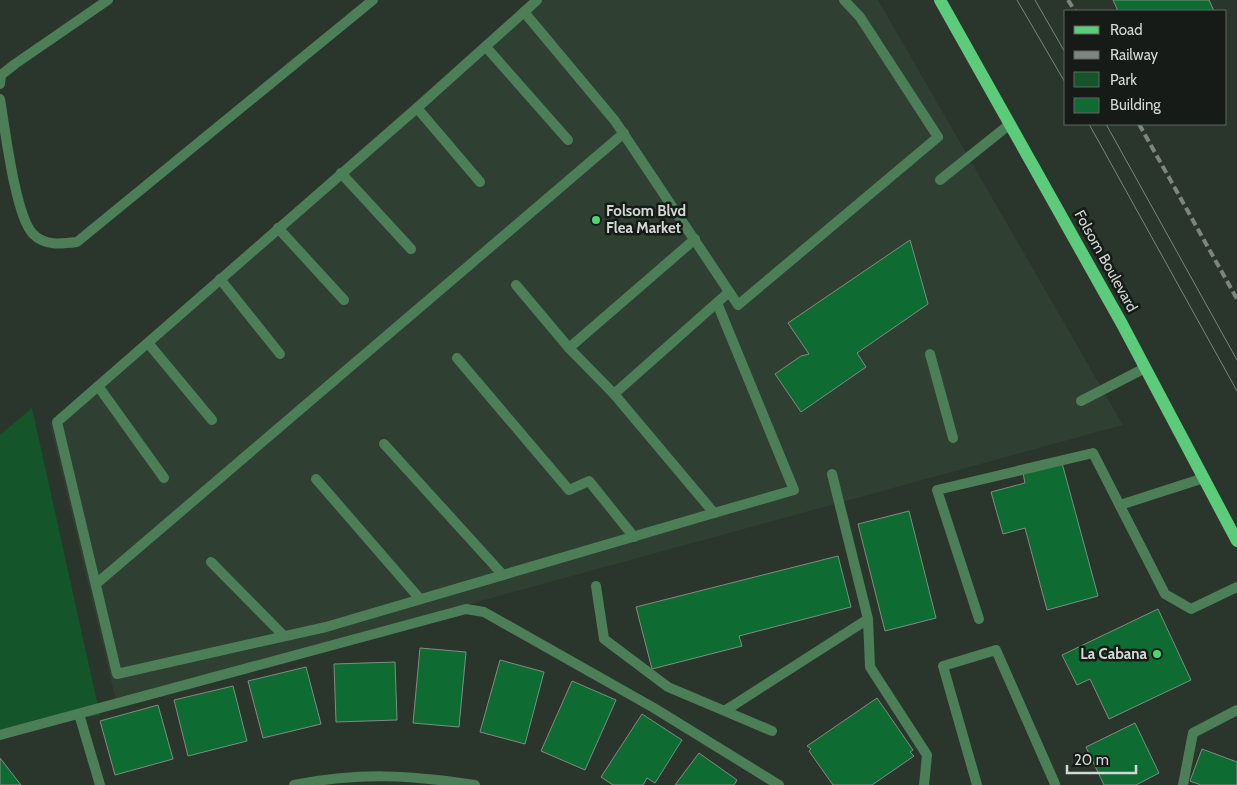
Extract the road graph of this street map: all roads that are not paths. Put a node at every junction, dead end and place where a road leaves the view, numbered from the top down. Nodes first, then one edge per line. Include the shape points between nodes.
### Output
1 (108, 0) edge
2 (373, 0) edge
3 (537, 0) edge
4 (844, 0) edge
5 (940, 0) edge
6 (524, 12) junction
7 (486, 47) junction
8 (0, 84) edge
9 (0, 99) edge
10 (417, 108) junction
11 (1010, 124) junction
12 (624, 133) junction
13 (568, 140) dead end
14 (341, 173) junction
15 (940, 180) dead end
16 (480, 182) dead end
17 (278, 228) junction
18 (694, 240) junction
19 (411, 249) dead end
20 (220, 279) junction
21 (516, 286) dead end
22 (729, 292) junction
23 (344, 300) dead end
24 (717, 303) junction
25 (148, 343) junction
26 (569, 348) junction
27 (280, 354) dead end
28 (930, 354) dead end
29 (456, 358) dead end
30 (1145, 368) junction
31 (98, 386) junction
32 (614, 394) junction
33 (1082, 400) dead end
34 (212, 420) dead end
35 (954, 438) dead end
36 (384, 444) dead end
37 (832, 474) dead end
38 (164, 478) dead end
39 (1204, 478) junction
40 (316, 479) dead end
41 (1120, 505) junction
42 (714, 513) junction
43 (634, 536) junction
44 (1237, 541) edge
45 (211, 562) dead end
46 (503, 575) junction
47 (96, 584) junction
48 (596, 586) dead end
49 (1237, 588) edge
50 (420, 599) junction
51 (868, 619) junction
52 (979, 619) dead end
53 (284, 636) junction
54 (726, 710) junction
55 (1237, 710) edge
56 (79, 714) junction
57 (772, 731) dead end
58 (0, 735) edge
59 (300, 784) edge
60 (100, 785) edge
61 (476, 785) edge
62 (778, 785) edge
63 (924, 785) edge
64 (977, 785) edge
65 (1055, 785) edge
66 (1183, 785) edge

1 - 8 street via 15,64 1,75
2 - 9 street via 76,242 54,245 33,234 22,215
3 - 6 street
4 - 22 street via 860,18 938,137 738,305
5 - 11 main road, Folsom Boulevard
6 - 7 street
6 - 12 street
7 - 10 street
7 - 13 street
10 - 14 street
10 - 16 street
11 - 15 street
11 - 30 main road, Folsom Boulevard
12 - 18 street
12 - 47 street
14 - 17 street
14 - 19 street
17 - 20 street
17 - 23 street
18 - 22 street
18 - 26 street
20 - 25 street
20 - 27 street
21 - 26 street
22 - 24 street
24 - 32 street
24 - 42 street via 794,490
25 - 31 street
25 - 34 street
26 - 32 street
28 - 35 street
29 - 43 street via 570,490 589,481
30 - 33 street
30 - 39 main road, Folsom Boulevard
31 - 38 street
31 - 47 street via 58,422
32 - 42 street
36 - 46 street
37 - 51 street
39 - 41 street
39 - 44 main road, Folsom Boulevard
40 - 50 street
41 - 49 street via 1165,594 1191,609
41 - 52 street via 1093,453 938,490
42 - 43 street
43 - 46 street
45 - 53 street
46 - 50 street
47 - 53 street via 118,674
48 - 54 street via 604,639 668,687
50 - 53 street
51 - 54 street
51 - 63 street via 870,667 927,754
54 - 57 street
55 - 66 street via 1193,733
56 - 58 street
56 - 60 street
56 - 62 street via 466,610 492,616 654,708
59 - 61 street via 369,775 421,776
64 - 65 street via 943,666 996,650

